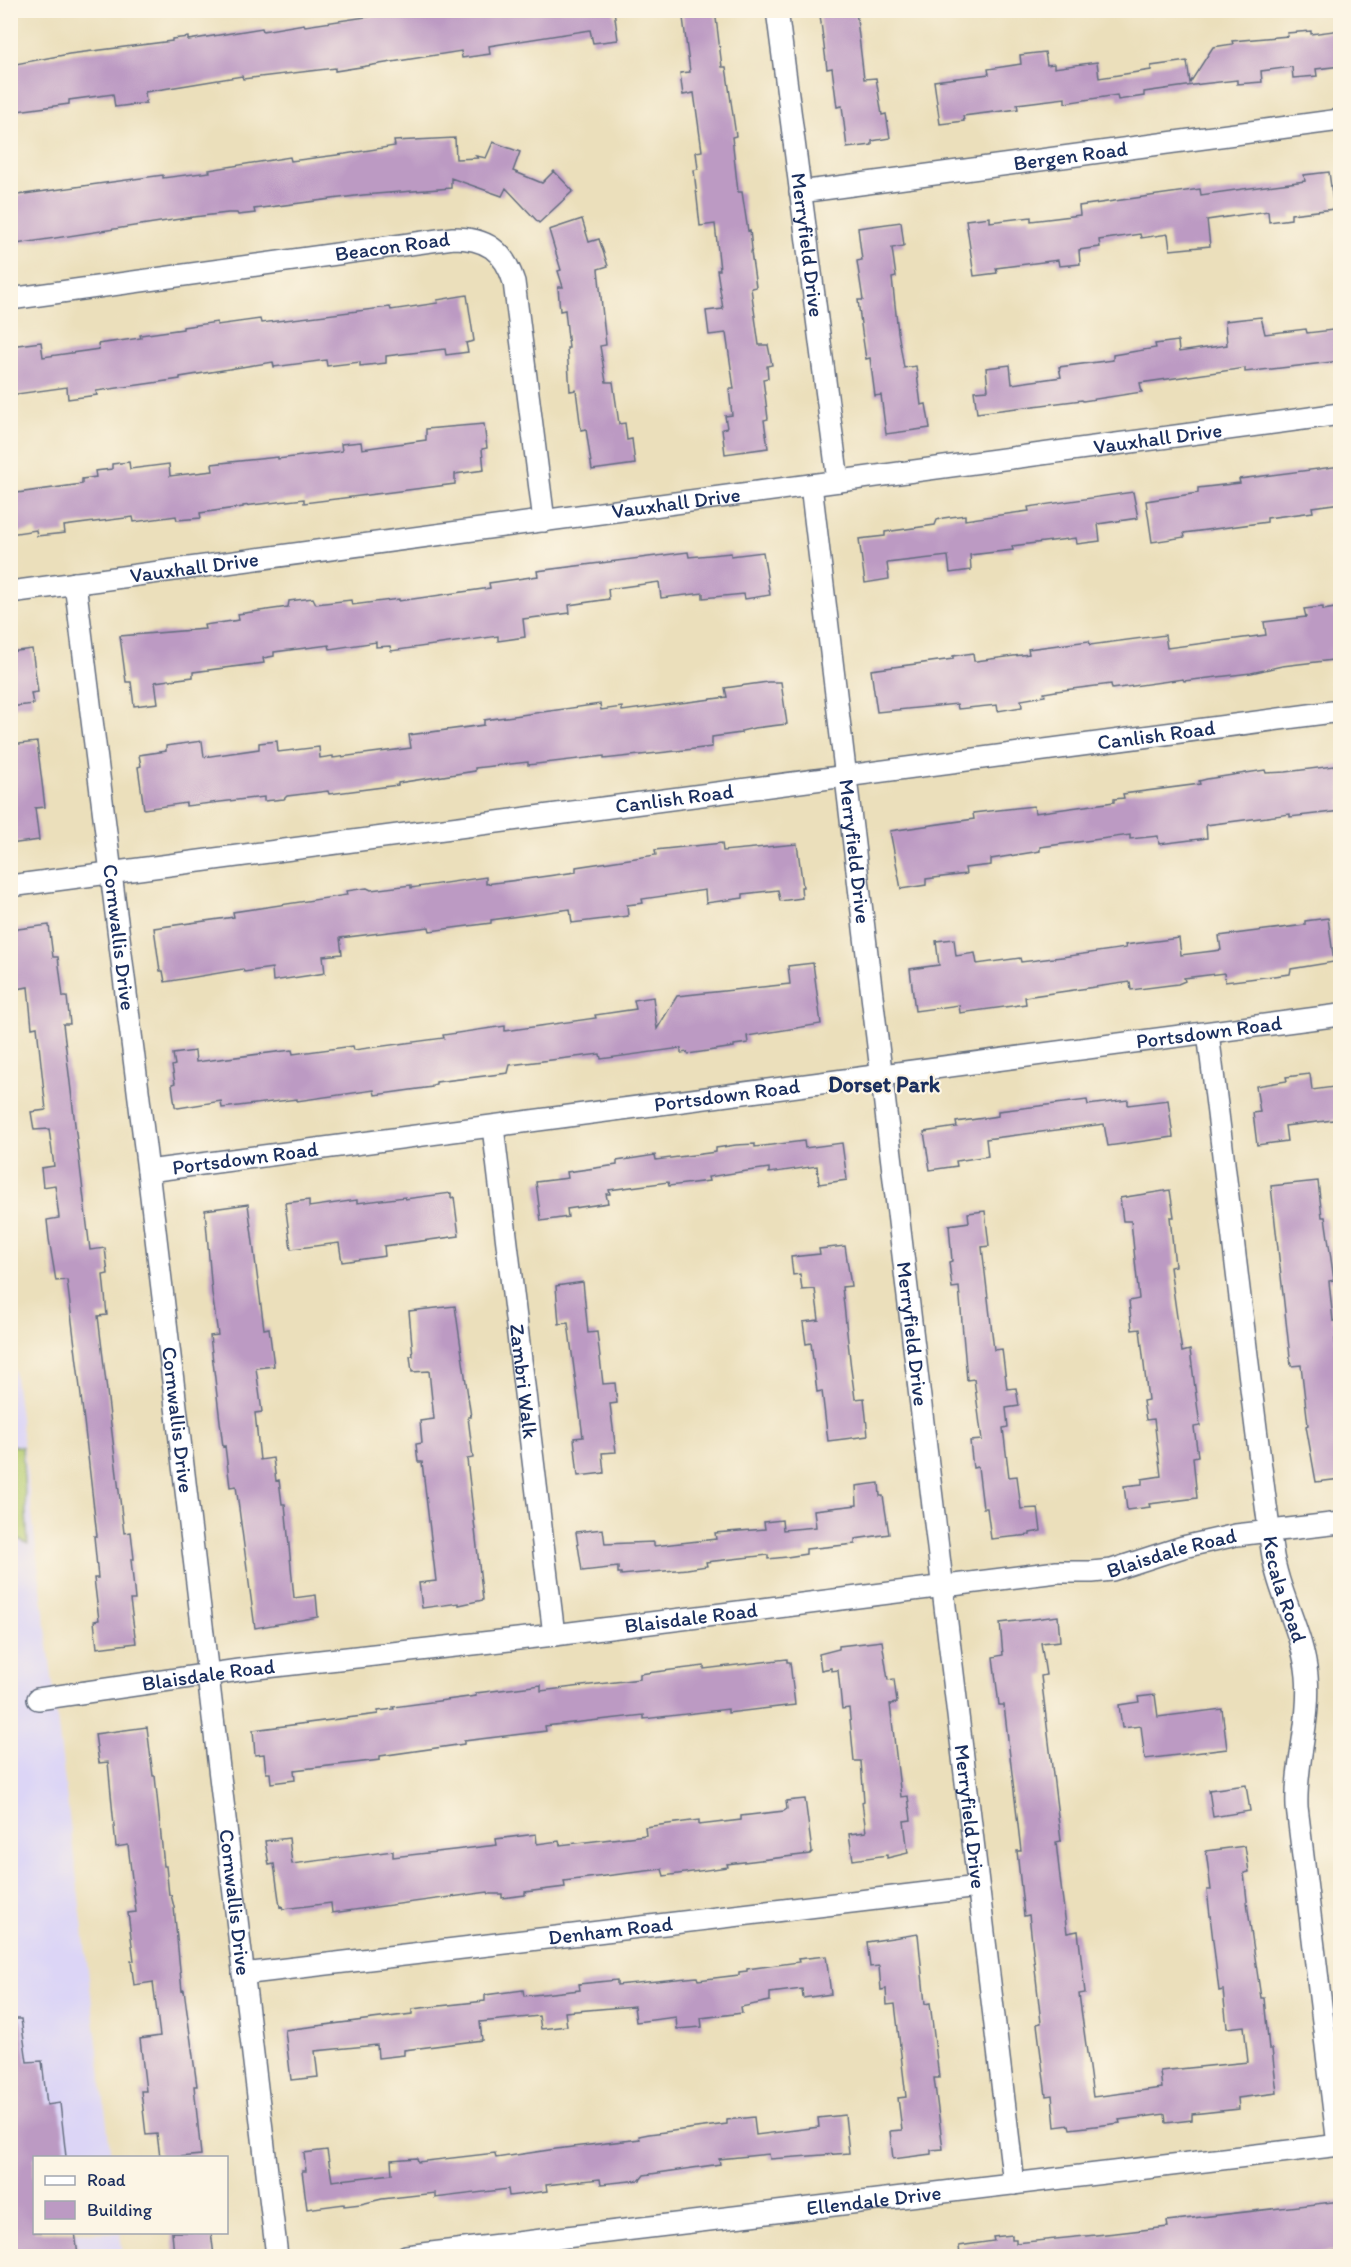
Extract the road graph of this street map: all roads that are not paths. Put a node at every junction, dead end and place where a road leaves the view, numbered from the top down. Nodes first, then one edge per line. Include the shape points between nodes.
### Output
1 (777, 10) edge
2 (1341, 120) edge
3 (800, 192) junction
4 (10, 299) edge
5 (1341, 414) edge
6 (838, 481) junction
7 (811, 485) junction
8 (544, 521) junction
9 (75, 583) junction
10 (10, 592) edge
11 (1341, 711) edge
12 (847, 776) junction
13 (111, 872) junction
14 (10, 886) edge
15 (1341, 1015) edge
16 (1208, 1033) junction
17 (881, 1076) junction
18 (493, 1127) junction
19 (148, 1172) junction
20 (1341, 1523) edge
21 (1269, 1531) junction
22 (943, 1587) junction
23 (554, 1635) junction
24 (207, 1675) junction
25 (38, 1699) dead end
26 (978, 1887) junction
27 (243, 1974) junction
28 (1339, 2145) edge
29 (1014, 2184) junction
30 (277, 2256) edge
31 (406, 2256) edge

1 - 3 street, Merryfield Drive
2 - 3 street, Bergen Road
3 - 6 street, Merryfield Drive
4 - 8 street, Beacon Road via 453,238 484,242 509,265 514,282
5 - 6 street, Vauxhall Drive
6 - 7 street, Vauxhall Drive
7 - 8 street, Vauxhall Drive
7 - 12 street, Merryfield Drive
8 - 9 street, Vauxhall Drive
9 - 10 street, Vauxhall Drive
9 - 13 street, Cornwallis Drive
11 - 12 street, Canlish Road
12 - 13 street, Canlish Road
12 - 17 street, Merryfield Drive
13 - 14 street, Canlish Road
13 - 19 street, Cornwallis Drive
15 - 16 street, Portsdown Road
16 - 17 street, Portsdown Road
16 - 21 street, Kecala Road
17 - 18 street, Portsdown Road
17 - 22 street, Merryfield Drive
18 - 19 street, Portsdown Road
18 - 23 street, Zambri Walk
19 - 24 street, Cornwallis Drive
20 - 21 street, Blaisdale Road
21 - 22 street, Blaisdale Road via 1183,1547 1112,1570 1057,1572
21 - 28 street, Kecala Road via 1274,1565 1301,1640 1307,1673 1308,1714 1296,1783 1297,1807
22 - 23 street, Blaisdale Road
22 - 26 street, Merryfield Drive
23 - 24 street, Blaisdale Road
24 - 25 street, Blaisdale Road
24 - 27 street, Cornwallis Drive
26 - 27 street, Denham Road
26 - 29 street, Merryfield Drive
27 - 30 street, Cornwallis Drive
28 - 29 street, Ellendale Drive
29 - 31 street, Ellendale Drive

